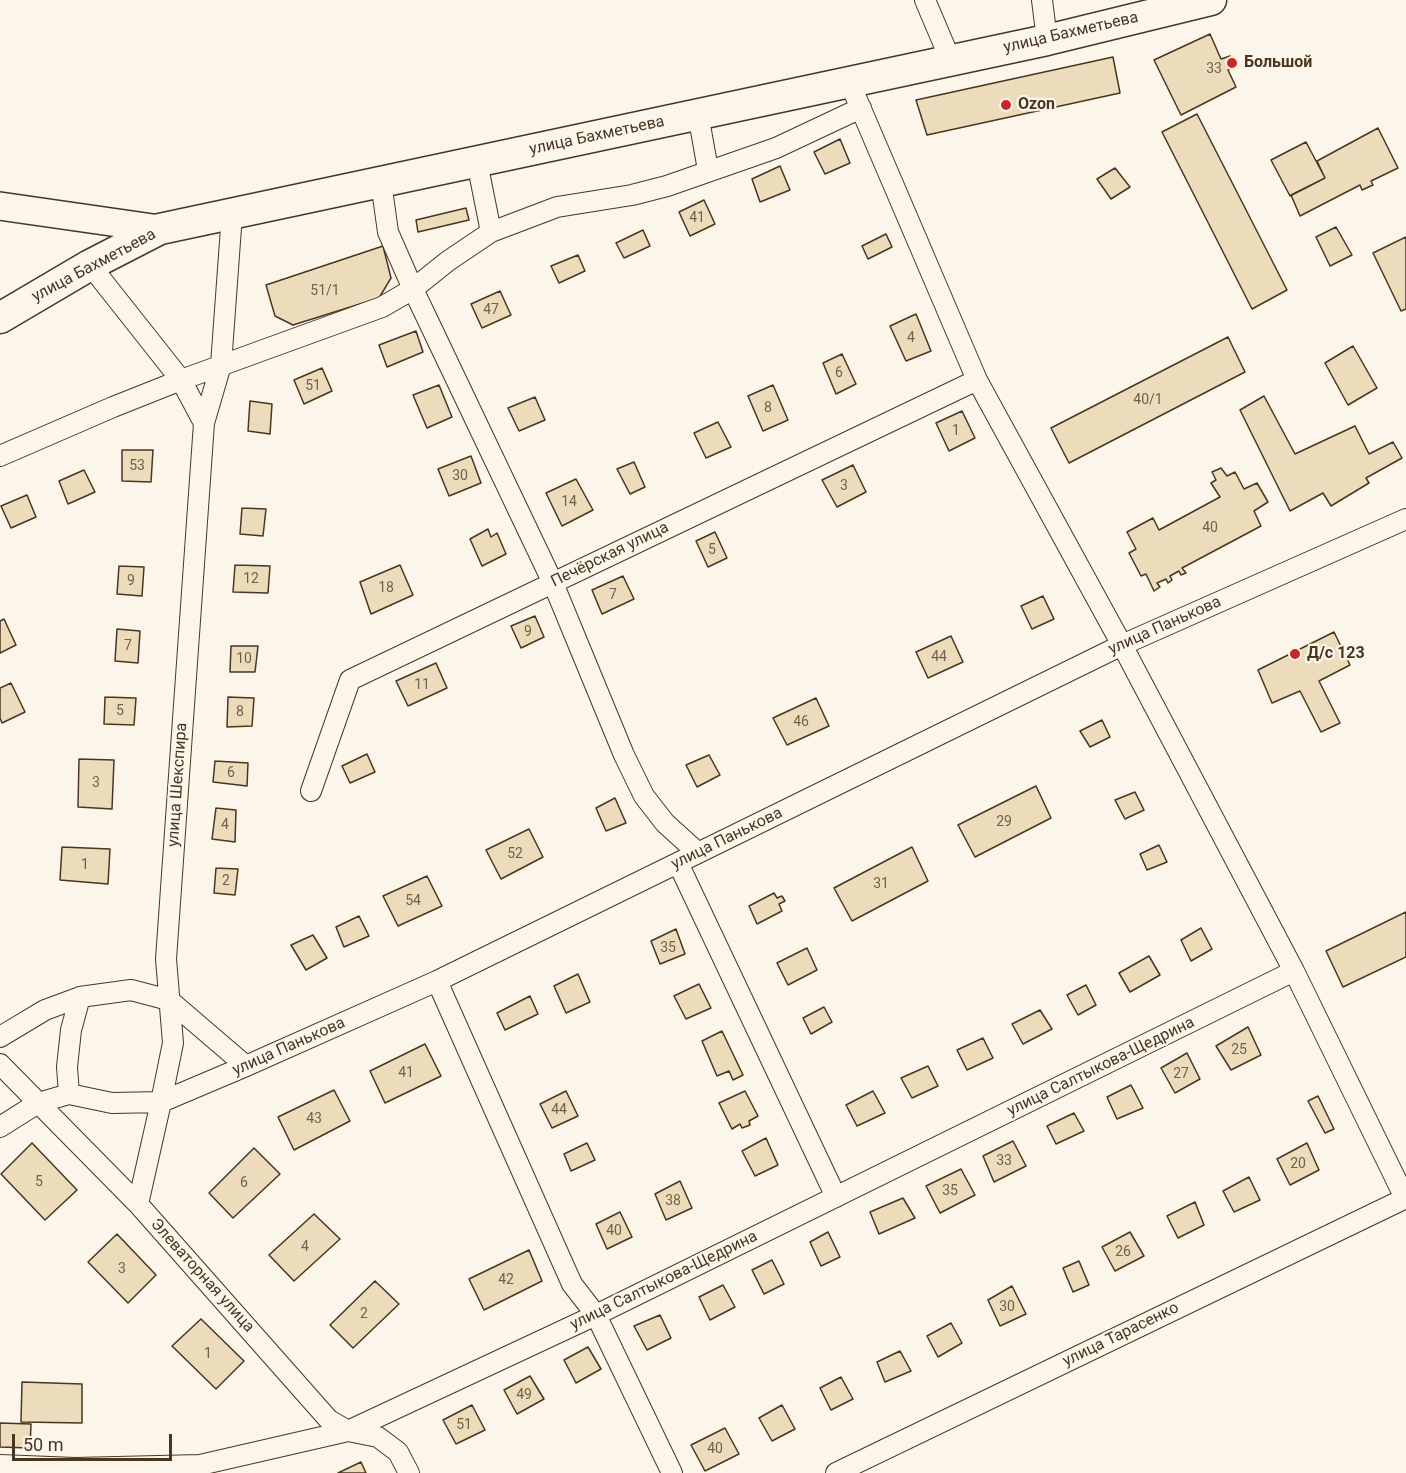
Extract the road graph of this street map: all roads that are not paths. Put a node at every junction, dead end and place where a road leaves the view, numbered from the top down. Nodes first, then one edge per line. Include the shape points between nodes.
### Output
1 (925, 0) edge
2 (1042, 0) edge
3 (1211, 0) edge
4 (1047, 39) junction
5 (950, 59) junction
6 (855, 95) junction
7 (698, 114) junction
8 (477, 162) junction
9 (708, 170) junction
10 (381, 182) junction
11 (0, 206) edge
12 (232, 214) junction
13 (160, 229) junction
14 (491, 232) junction
15 (90, 265) junction
16 (413, 289) junction
17 (0, 318) edge
18 (221, 365) junction
19 (181, 380) junction
20 (977, 380) junction
21 (204, 423) junction
22 (0, 456) edge
23 (1406, 519) edge
24 (553, 582) junction
25 (1122, 645) junction
26 (312, 791) dead end
27 (698, 853) junction
28 (678, 863) junction
29 (1294, 971) junction
30 (437, 981) junction
31 (80, 997) junction
32 (169, 999) junction
33 (0, 1037) edge
34 (0, 1064) edge
35 (246, 1066) junction
36 (69, 1094) junction
37 (161, 1102) junction
38 (38, 1103) junction
39 (0, 1127) edge
40 (836, 1197) junction
41 (1405, 1198) edge
42 (138, 1204) junction
43 (596, 1314) junction
44 (348, 1431) junction
45 (0, 1465) edge
46 (75, 1471) edge
47 (409, 1473) edge
48 (672, 1473) edge
49 (836, 1473) edge

1 - 5 street
2 - 4 street
3 - 4 main road, улица Бахметьева
4 - 5 main road, улица Бахметьева
5 - 6 main road, улица Бахметьева
6 - 7 main road, улица Бахметьева
6 - 9 street via 776,148
6 - 20 street
7 - 8 main road, улица Бахметьева
7 - 9 street
8 - 10 main road, улица Бахметьева
8 - 14 street
9 - 14 street via 632,195 557,207
10 - 12 main road, улица Бахметьева
10 - 16 street via 388,232
11 - 13 main road
12 - 13 main road, улица Бахметьева
12 - 18 street, улица Шекспира
13 - 15 main road, улица Бахметьева
14 - 16 street
15 - 17 main road, улица Бахметьева
15 - 19 street
16 - 18 street via 382,307
16 - 24 street
18 - 19 street
18 - 21 street, улица Шекспира
19 - 21 street
19 - 22 street
20 - 24 street, Печёрская улица
20 - 25 street
21 - 32 street, улица Шекспира via 166,959
23 - 25 street, улица Панькова
24 - 26 street, Печёрская улица via 350,680
24 - 27 street via 644,796 665,823
25 - 27 street, улица Панькова
25 - 29 street
27 - 28 street, улица Панькова
28 - 30 street, улица Панькова
28 - 40 street
29 - 40 street, улица Салтыкова-Щедрина
29 - 41 street
30 - 35 street, улица Панькова
30 - 43 street via 572,1284
31 - 32 street via 131,990
31 - 33 street via 45,1010
31 - 36 street via 71,1030
32 - 35 street
32 - 37 street, улица Шекспира via 173,1043
34 - 38 street, Элеваторная улица
35 - 37 street, улица Панькова
36 - 37 street, улица Панькова via 112,1103
36 - 38 street, улица Панькова
37 - 42 street, улица Шекспира
38 - 39 street, улица Панькова
38 - 42 street, Элеваторная улица
40 - 43 street, улица Салтыкова-Щедрина
41 - 49 street, улица Тарасенко
42 - 44 street, Элеваторная улица via 329,1420
43 - 44 street, улица Салтыкова-Щедрина
43 - 48 street
44 - 46 street, улица Салтыкова-Щедрина via 200,1465
44 - 47 street, Элеваторная улица via 378,1437 398,1452
45 - 46 street, улица Салтыкова-Щедрина

